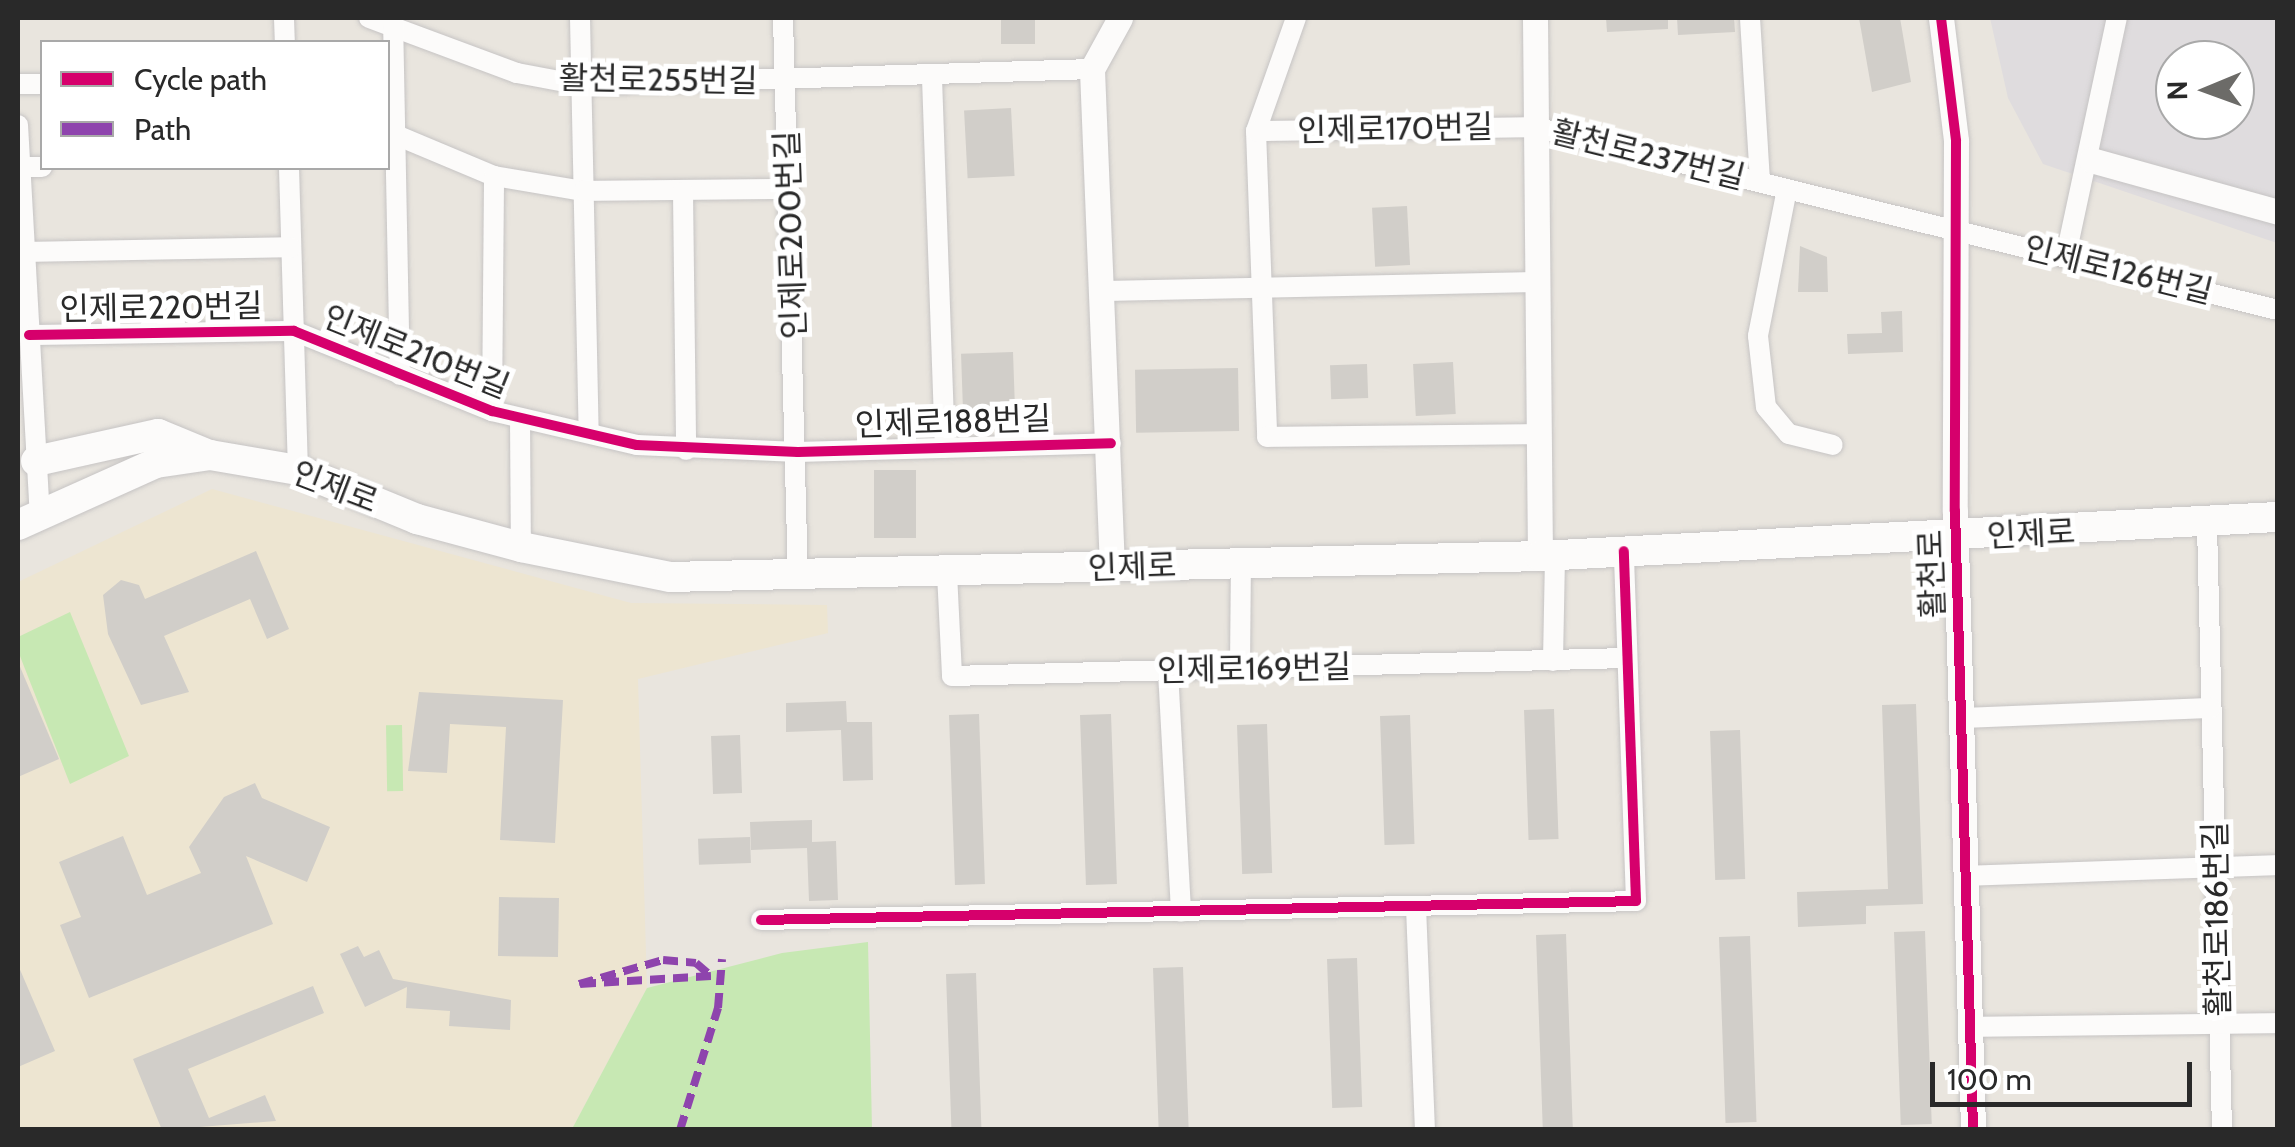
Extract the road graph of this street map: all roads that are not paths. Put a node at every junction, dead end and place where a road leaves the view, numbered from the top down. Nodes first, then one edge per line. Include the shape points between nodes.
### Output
1 (369, 18) edge
2 (580, 18) edge
3 (784, 18) edge
4 (1120, 18) edge
5 (1296, 18) edge
6 (1534, 18) edge
7 (1750, 18) edge
8 (1941, 18) edge
9 (2117, 18) edge
10 (393, 22) edge
11 (1092, 68) junction
12 (932, 78) junction
13 (786, 82) junction
14 (582, 85) junction
15 (18, 125) edge
16 (1534, 127) junction
17 (1256, 131) junction
18 (396, 135) junction
19 (2090, 160) junction
20 (20, 167) edge
21 (289, 170) edge
22 (494, 176) junction
23 (1760, 182) junction
24 (1787, 189) junction
25 (789, 190) junction
26 (584, 191) junction
27 (683, 192) junction
28 (2278, 212) edge
29 (1958, 231) junction
30 (291, 247) junction
31 (21, 251) edge
32 (2066, 255) junction
33 (1538, 282) junction
34 (1264, 287) junction
35 (1102, 291) junction
36 (2278, 310) edge
37 (294, 331) junction
38 (29, 335) junction
39 (400, 375) junction
40 (25, 390) edge
41 (492, 410) junction
42 (520, 420) junction
43 (589, 433) junction
44 (1539, 434) junction
45 (1111, 443) junction
46 (1833, 445) dead end
47 (945, 448) junction
48 (686, 450) junction
49 (798, 452) junction
50 (210, 454) junction
51 (36, 461) junction
52 (298, 470) junction
53 (2278, 517) edge
54 (29, 520) edge
55 (2207, 526) junction
56 (1956, 538) junction
57 (522, 547) junction
58 (1624, 551) junction
59 (1547, 556) junction
60 (1240, 563) junction
61 (1112, 568) junction
62 (947, 573) junction
63 (798, 580) junction
64 (1627, 658) junction
65 (1553, 661) junction
66 (1240, 669) junction
67 (1168, 671) junction
68 (2212, 708) junction
69 (1960, 718) junction
70 (2278, 865) edge
71 (2216, 866) junction
72 (1966, 876) junction
73 (1416, 907) junction
74 (1181, 912) junction
75 (761, 920) dead end
76 (2278, 1022) edge
77 (2220, 1024) junction
78 (1970, 1028) junction
79 (1425, 1130) edge
80 (1973, 1130) edge
81 (2222, 1130) edge

1 - 10 street, 활천로255번길
2 - 14 street
3 - 13 street, 인제로200번길
4 - 11 street
5 - 17 street, 인제로170번길
6 - 16 street, 인제로170번길
7 - 23 street, 활천로237번길
8 - 29 street, 활천로
9 - 19 street
10 - 14 street, 활천로255번길 via 517,73
10 - 18 street
11 - 12 street, 활천로255번길
11 - 35 street
12 - 13 street, 활천로255번길
12 - 47 street
13 - 14 street, 활천로255번길
13 - 25 street, 인제로200번길
14 - 26 street
15 - 20 street
16 - 17 street, 인제로170번길
16 - 23 street, 활천로237번길
16 - 33 street, 인제로170번길
17 - 34 street, 인제로170번길
18 - 22 street
18 - 39 street
19 - 28 street
19 - 32 street
20 - 31 street
21 - 30 street, 인제로220번길
22 - 26 street
22 - 41 street, 인제로210번길
23 - 24 street, 활천로237번길
24 - 29 street, 활천로237번길
24 - 46 street, 활천로237번길 via 1758,336 1766,407 1789,434
25 - 27 street
25 - 49 street, 인제로200번길
26 - 27 street
26 - 43 street
27 - 48 street
29 - 32 street, 인제로126번길
29 - 56 street, 활천로
30 - 31 street, 인제로220번길
30 - 37 street, 인제로220번길
31 - 38 street
32 - 36 street, 인제로126번길
33 - 34 street
33 - 44 street, 인제로170번길
34 - 35 street
34 - 44 street, 인제로170번길 via 1267,437
35 - 45 street
37 - 38 street, 인제로220번길
37 - 39 street, 인제로210번길
37 - 52 street, 인제로220번길
38 - 40 street
39 - 41 street, 인제로210번길
40 - 51 street
41 - 42 street, 인제로210번길
42 - 43 street
42 - 57 street, 인제로210번길
43 - 48 street
44 - 59 street, 인제로170번길
45 - 47 street, 인제로188번길
45 - 61 street
47 - 49 street, 인제로188번길
48 - 49 street
49 - 63 street, 인제로200번길
50 - 51 main road via 158,434
50 - 52 main road, 인제로
50 - 54 main road, 인제로 via 156,463
51 - 54 street
52 - 57 main road, 인제로 via 417,519
53 - 55 main road, 인제로
55 - 56 main road, 인제로
55 - 68 street, 활천로186번길
56 - 58 main road, 인제로
56 - 69 street, 활천로
57 - 63 main road, 인제로 via 670,577
58 - 59 main road, 인제로
58 - 64 street
59 - 60 main road, 인제로
59 - 65 street
60 - 61 main road, 인제로
60 - 66 street
61 - 62 main road, 인제로
62 - 63 main road, 인제로
62 - 67 street, 인제로169번길 via 952,676
64 - 65 street, 인제로169번길
64 - 73 street via 1636,901
65 - 66 street, 인제로169번길
66 - 67 street, 인제로169번길
67 - 74 street
68 - 69 street
68 - 71 street, 활천로186번길
69 - 72 street, 활천로
70 - 71 street
71 - 72 street
71 - 77 street, 활천로186번길
72 - 78 street, 활천로
73 - 74 street
73 - 79 street
74 - 75 street
76 - 77 street
77 - 78 street
77 - 81 street, 활천로186번길
78 - 80 street, 활천로

